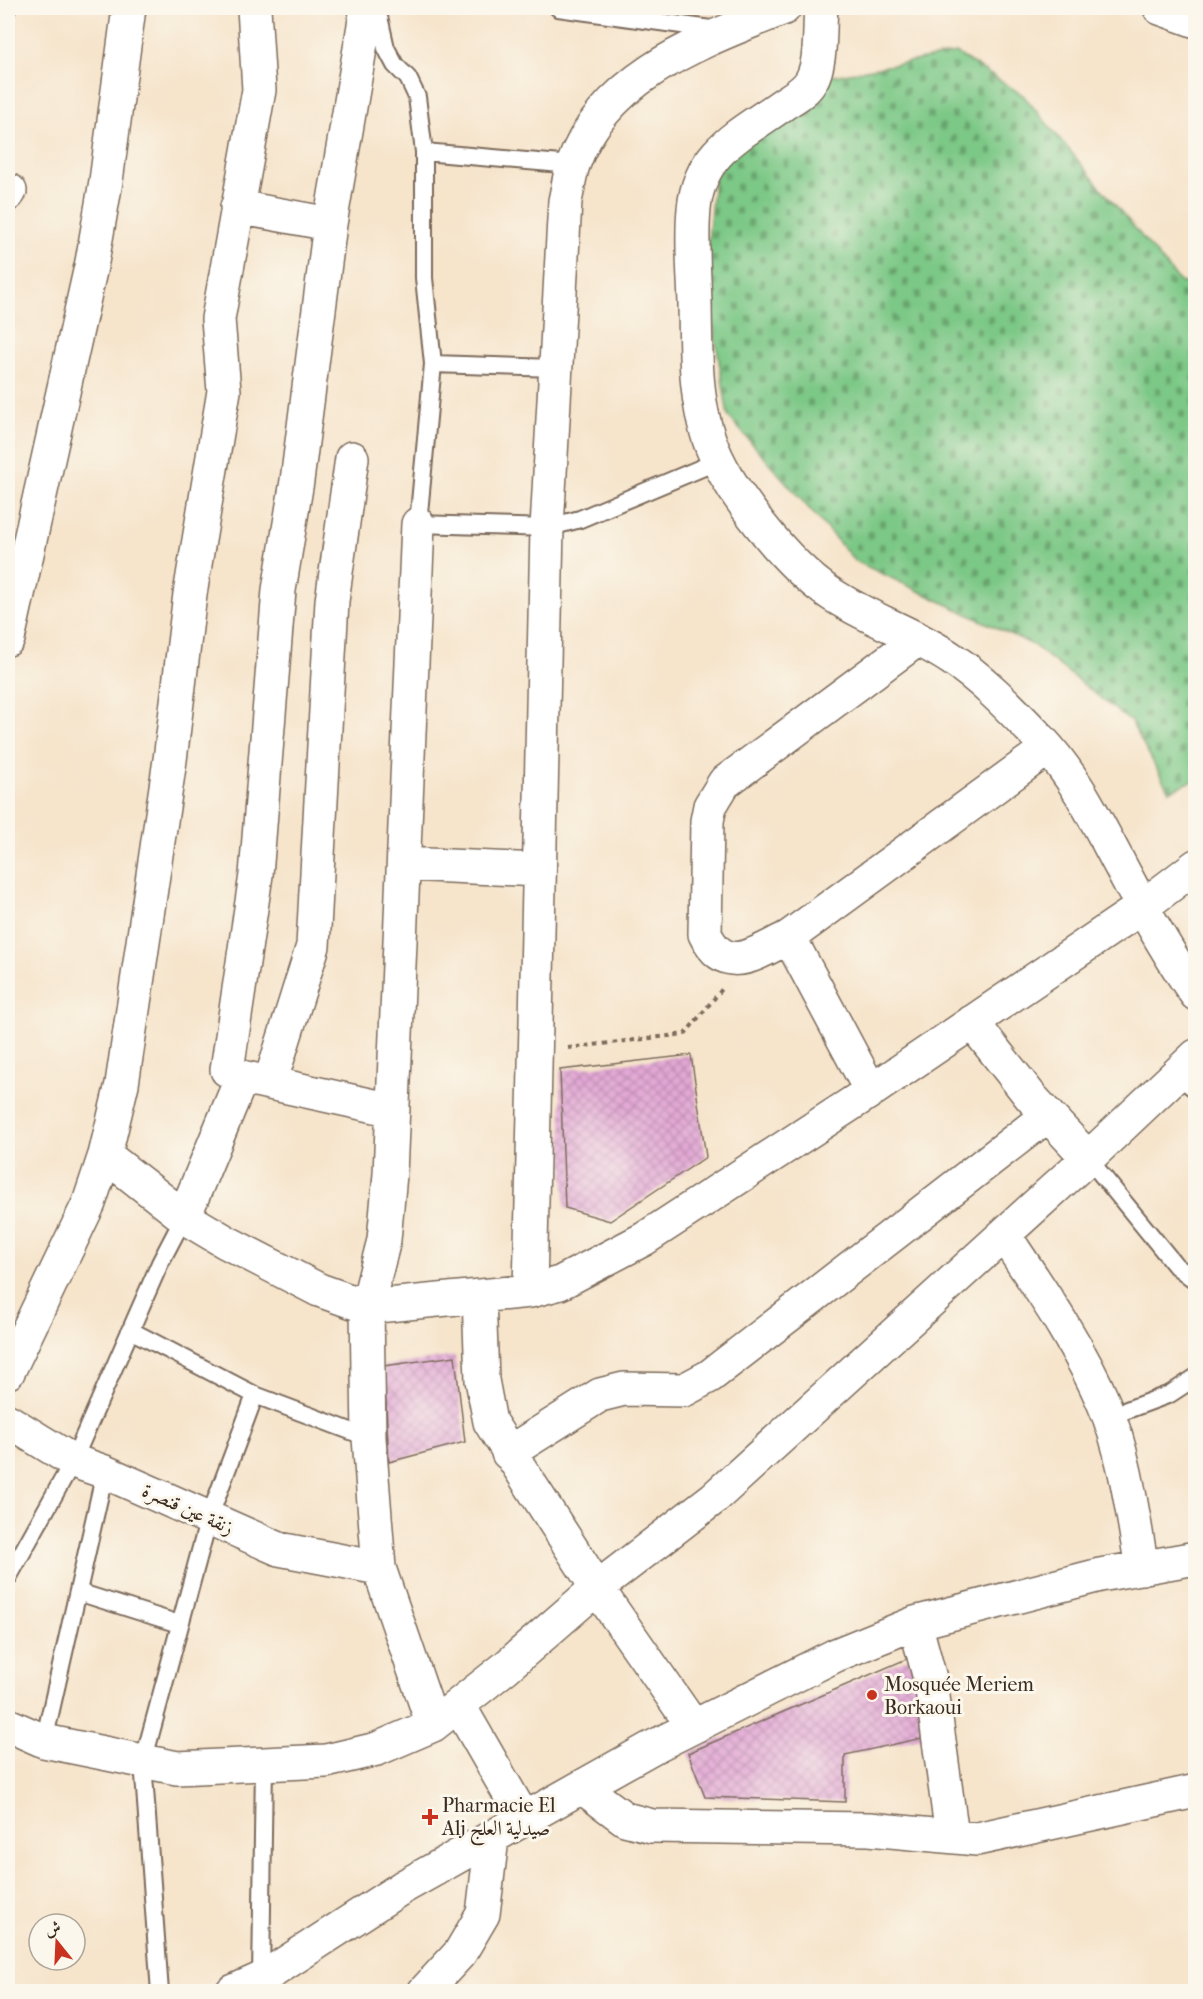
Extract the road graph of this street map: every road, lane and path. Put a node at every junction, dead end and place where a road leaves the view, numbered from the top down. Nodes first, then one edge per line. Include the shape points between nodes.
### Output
1 (17, 8) edge
2 (129, 8) edge
3 (254, 8) edge
4 (367, 8) edge
5 (377, 8) edge
6 (558, 8) edge
7 (784, 8) edge
8 (821, 8) edge
9 (1160, 8) edge
10 (1194, 19) edge
11 (8, 23) edge
12 (727, 31) junction
13 (424, 152) junction
14 (573, 165) junction
15 (237, 207) junction
16 (330, 224) junction
17 (433, 364) junction
18 (555, 368) junction
19 (352, 458) dead end
20 (718, 461) junction
21 (418, 524) junction
22 (547, 528) junction
23 (8, 639) edge
24 (918, 639) junction
25 (1048, 748) junction
26 (404, 864) junction
27 (1196, 866) edge
28 (539, 870) junction
29 (1142, 907) junction
30 (789, 937) junction
31 (749, 956) junction
32 (1196, 994) edge
33 (972, 1022) junction
34 (534, 1052) junction
35 (1189, 1073) edge
36 (256, 1080) junction
37 (871, 1091) junction
38 (393, 1110) junction
39 (1048, 1115) junction
40 (105, 1155) junction
41 (1088, 1158) junction
42 (184, 1217) junction
43 (1004, 1235) junction
44 (1196, 1281) edge
45 (530, 1291) junction
46 (479, 1296) junction
47 (367, 1307) junction
48 (130, 1330) junction
49 (8, 1372) edge
50 (1196, 1377) edge
51 (255, 1395) junction
52 (1108, 1417) junction
53 (8, 1421) edge
54 (369, 1438) junction
55 (508, 1453) junction
56 (73, 1461) junction
57 (105, 1472) junction
58 (209, 1518) junction
59 (1196, 1558) edge
60 (379, 1568) junction
61 (1142, 1568) junction
62 (8, 1578) edge
63 (597, 1588) junction
64 (78, 1592) junction
65 (915, 1623) junction
66 (179, 1624) junction
67 (459, 1706) junction
68 (8, 1725) edge
69 (433, 1725) junction
70 (693, 1726) junction
71 (44, 1741) junction
72 (143, 1762) junction
73 (264, 1763) junction
74 (582, 1787) junction
75 (1196, 1791) edge
76 (525, 1819) junction
77 (952, 1836) junction
78 (492, 1838) junction
79 (261, 1979) junction
80 (160, 1992) edge
81 (232, 1992) edge
82 (424, 1992) edge

1 - 11 path
2 - 23 street via 92,262
3 - 15 street via 259,90
4 - 16 street
5 - 13 lane via 386,48 417,97
6 - 12 lane
7 - 12 street
8 - 20 street via 810,84 718,152 705,167 694,207 697,381 708,437
9 - 10 street
12 - 14 street via 677,53 640,77 587,135
13 - 14 lane
13 - 17 lane via 424,278
14 - 18 street via 565,201
15 - 16 street
15 - 40 street via 218,319 224,391 190,594 138,984 122,1084
16 - 36 street via 279,590 256,875 227,1070
17 - 18 lane
17 - 21 lane
18 - 22 street
19 - 36 street via 332,601 313,946
20 - 22 lane via 580,519
20 - 24 street via 778,547 827,591 859,612
21 - 22 lane
21 - 26 street
22 - 28 street
24 - 25 street via 977,678
24 - 31 street via 724,783 714,796 707,821 705,934 717,953 726,958
25 - 29 street via 1081,791
25 - 30 street
26 - 28 street
26 - 38 street
27 - 29 street
28 - 34 street
29 - 32 street
29 - 33 street
30 - 31 street
30 - 37 street
31 - 34 path via 685,1034
33 - 37 street
33 - 39 street
34 - 45 street
35 - 41 street
36 - 38 street
36 - 42 street
37 - 45 street via 644,1239 560,1283
38 - 47 street via 384,1240
39 - 41 street
39 - 55 street via 710,1377 684,1390 624,1389 600,1395
40 - 42 street
40 - 49 street via 89,1203
41 - 43 street
41 - 44 lane via 1176,1266
42 - 47 street via 319,1290
42 - 48 lane
43 - 52 street via 1058,1315
43 - 63 street via 714,1498
45 - 46 street
46 - 47 street
46 - 55 street via 482,1380 490,1422
47 - 54 street
48 - 51 lane
48 - 56 lane
50 - 52 lane via 1170,1394
51 - 54 lane
51 - 58 lane
52 - 61 street
53 - 56 street, زنقة عين قنصرة
54 - 60 street
55 - 63 street
56 - 57 street, زنقة عين قنصرة
56 - 62 lane
57 - 58 street, زنقة عين قنصرة
57 - 64 lane
58 - 60 street, زنقة عين قنصرة via 279,1549
58 - 66 lane
59 - 61 street
60 - 69 street
61 - 65 street via 1100,1575
63 - 67 street
63 - 70 street
64 - 66 lane
64 - 71 lane
65 - 70 street via 836,1655
65 - 77 street via 931,1682
66 - 72 lane
67 - 69 street
67 - 76 street
68 - 71 street
69 - 73 street via 377,1749 326,1761
70 - 74 street
71 - 72 street
72 - 73 street via 177,1768
72 - 80 lane
73 - 79 lane
74 - 76 street
74 - 77 street via 625,1819 652,1826 868,1829
75 - 77 street via 976,1839
76 - 78 street
78 - 79 street via 403,1887
78 - 82 street via 483,1914 460,1953
79 - 81 street

